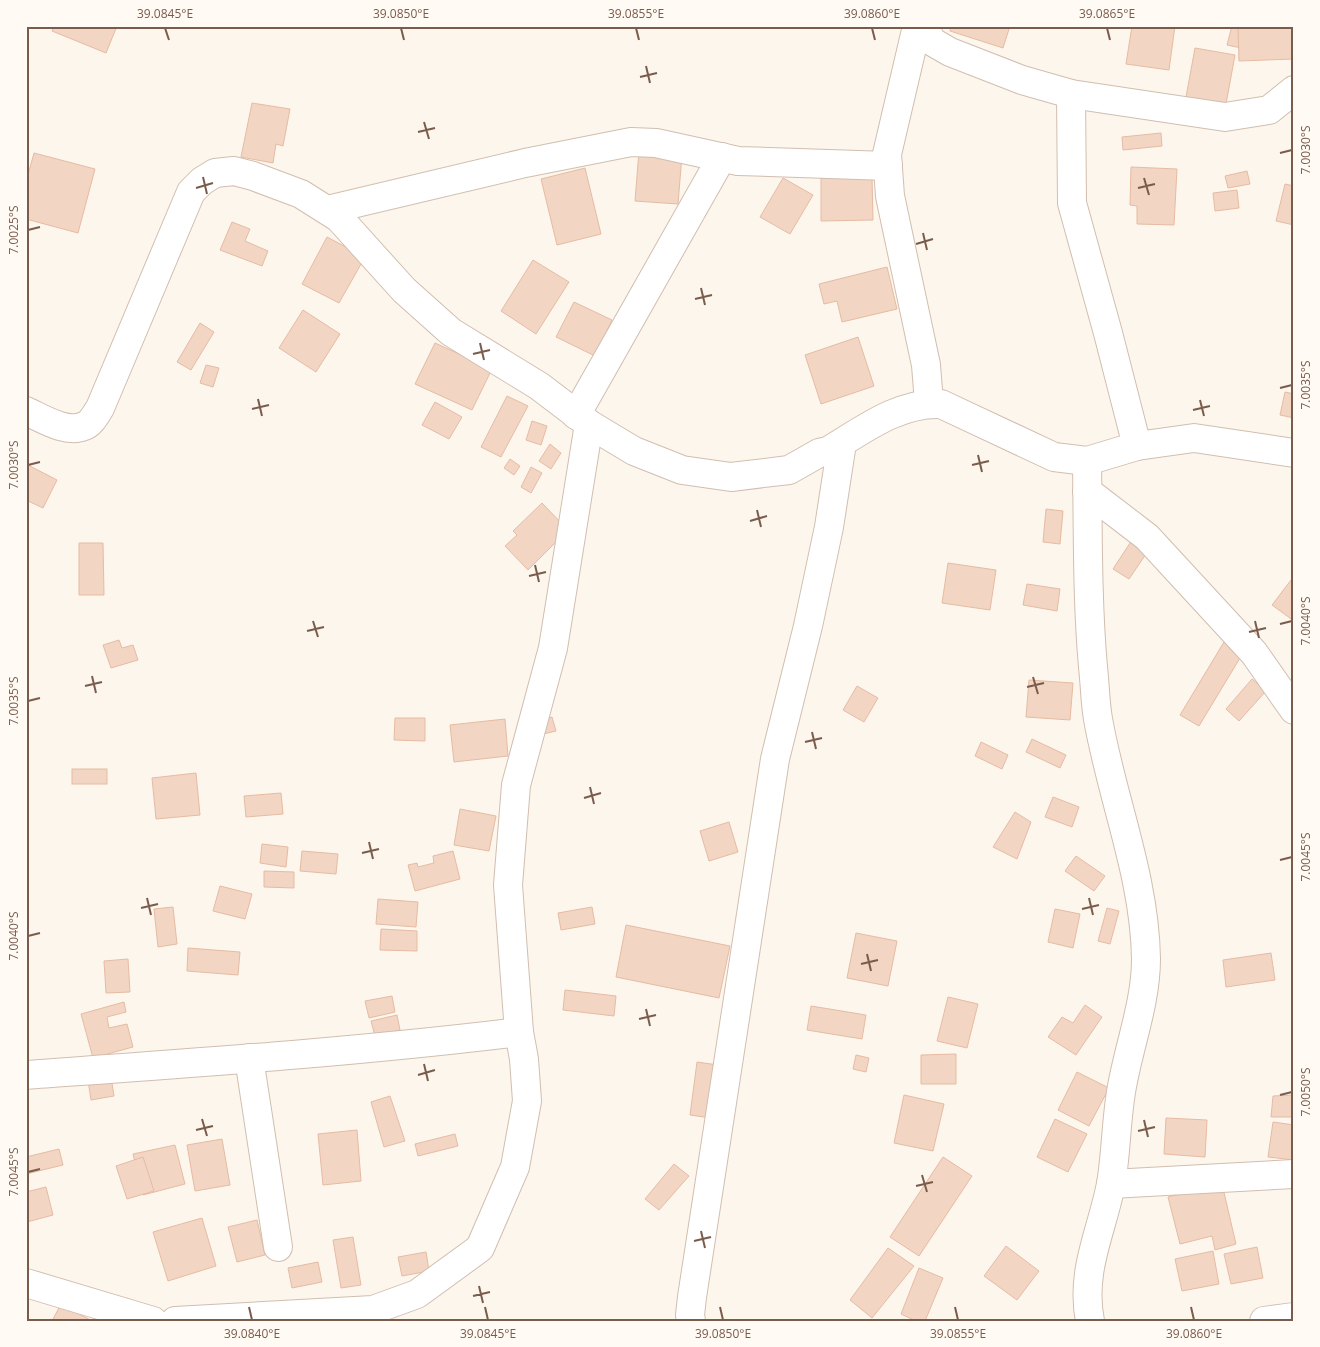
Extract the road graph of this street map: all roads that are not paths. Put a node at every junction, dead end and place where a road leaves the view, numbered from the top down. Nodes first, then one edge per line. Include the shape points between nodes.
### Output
1 (917, 26) edge
2 (925, 26) edge
3 (1294, 90) edge
4 (1071, 94) junction
5 (722, 157) junction
6 (888, 166) junction
7 (327, 210) junction
8 (928, 403) junction
9 (26, 411) edge
10 (582, 419) junction
11 (842, 443) junction
12 (1137, 446) junction
13 (1294, 454) edge
14 (1087, 461) junction
15 (1088, 491) junction
16 (1294, 710) edge
17 (519, 1032) junction
18 (249, 1058) junction
19 (26, 1074) edge
20 (1294, 1174) edge
21 (1110, 1184) junction
22 (278, 1247) dead end
23 (26, 1283) edge
24 (1294, 1317) edge
25 (153, 1321) edge
26 (175, 1321) edge
27 (691, 1321) edge
28 (1090, 1321) edge
29 (1264, 1321) edge

1 - 6 street via 887,154
2 - 4 street via 931,41 950,52 1022,80
3 - 4 street via 1269,110 1225,117
4 - 12 street via 1072,203
5 - 6 street via 746,161
5 - 7 street via 656,142 630,142 525,162
5 - 10 street
6 - 8 street via 890,196 926,364
7 - 9 street via 301,194 253,176 215,173 202,181 191,192 94,416 86,426 74,428
7 - 10 street via 404,290 451,332 539,386
8 - 11 street via 902,409
8 - 14 street via 941,404 1054,457
10 - 11 street via 634,450 682,470 731,477 789,470
10 - 17 street via 553,648 516,785 508,885
11 - 27 street via 828,536 775,758 692,1296
12 - 13 street via 1194,438
12 - 14 street
14 - 15 street
15 - 16 street via 1147,536 1254,653
15 - 21 street via 1090,630 1098,718 1136,874 1146,961 1121,1092
17 - 18 street
17 - 26 street via 527,1101 515,1167 480,1248 417,1294 373,1310
18 - 19 street
18 - 22 street
20 - 21 street
21 - 28 street via 1088,1274
23 - 25 street
24 - 29 street

